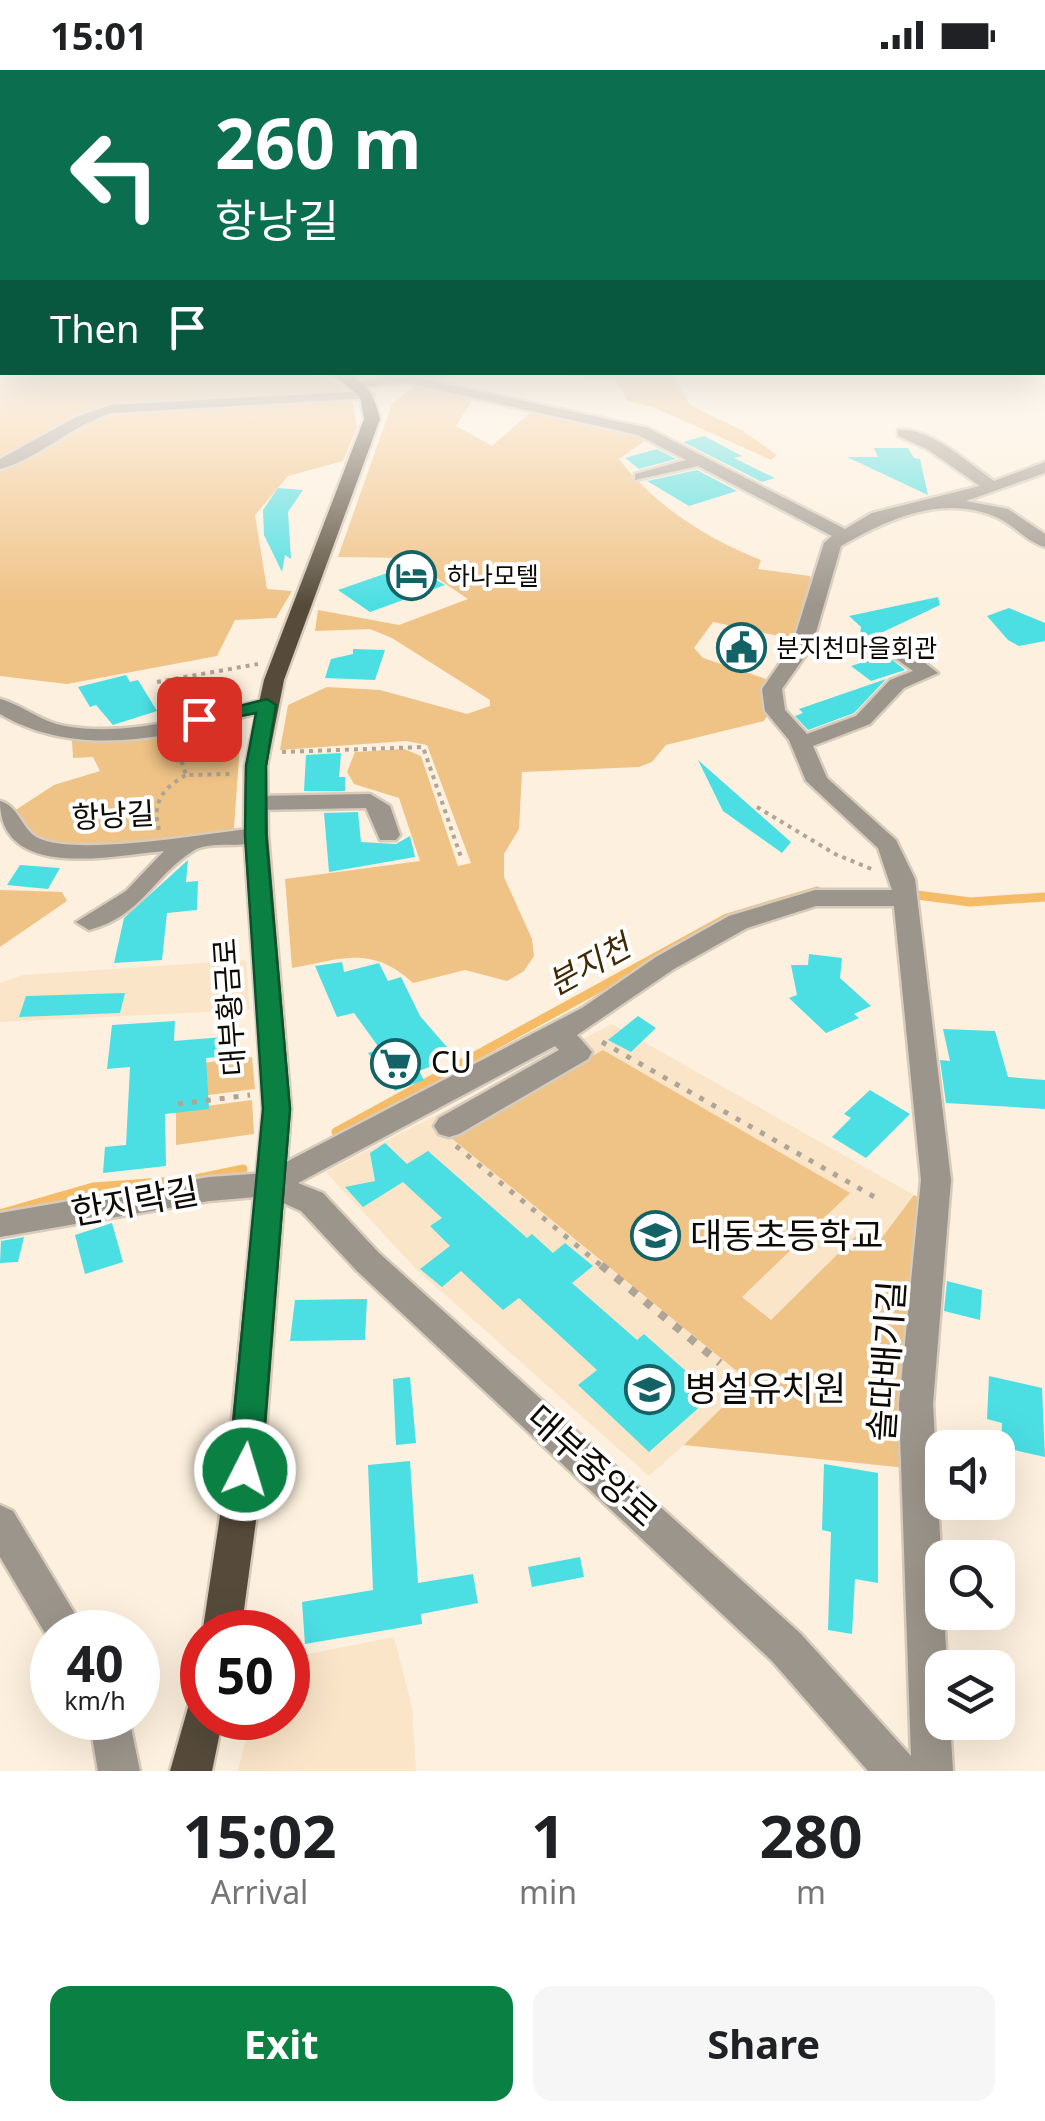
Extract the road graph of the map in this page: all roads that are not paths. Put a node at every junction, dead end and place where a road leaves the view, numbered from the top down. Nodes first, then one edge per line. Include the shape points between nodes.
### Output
1 (41, 447) edge
2 (363, 447) edge
3 (675, 447) edge
4 (935, 447) edge
5 (702, 460) junction
6 (0, 464) edge
7 (1045, 468) edge
8 (641, 477) dead end
9 (993, 488) junction
10 (942, 502) junction
11 (843, 535) junction
12 (1045, 542) edge
13 (891, 646) dead end
14 (0, 705) edge
15 (267, 705) junction
16 (802, 743) junction
17 (256, 803) junction
18 (0, 808) edge
19 (256, 835) junction
20 (388, 835) dead end
21 (189, 843) junction
22 (903, 886) junction
23 (89, 922) dead end
24 (568, 1042) junction
25 (449, 1126) road end
26 (270, 1184) junction
27 (0, 1224) edge
28 (0, 1523) edge
29 (53, 1610) edge
30 (224, 1610) edge
31 (113, 1740) edge
32 (198, 1740) edge
33 (119, 1771) edge
34 (191, 1771) edge
35 (896, 1771) edge
36 (932, 1771) edge

1 - 6 street
2 - 15 main road, 대부황금로
3 - 5 street
4 - 9 street
5 - 8 street
5 - 11 street
7 - 9 street
9 - 10 street
10 - 11 street via 888,514
10 - 12 street via 1002,513
11 - 16 street, 솔따배기길 via 828,552 802,646 772,689 776,711
13 - 16 street via 928,673 897,684 863,720
14 - 15 street via 58,734 112,734
15 - 17 main road, 대부황금로
16 - 22 street, 솔따배기길 via 817,781 888,845
17 - 19 main road, 대부황금로
17 - 20 street via 370,801 379,806
18 - 21 street, 항낭길 via 19,836 38,848 93,854
19 - 21 street, 항낭길
19 - 26 main road, 대부황금로 via 274,1048
21 - 23 street, 항낭길 via 138,897
22 - 24 street via 766,911 698,943
22 - 36 street, 솔따배기길 via 936,1180 916,1404
24 - 25 street
24 - 26 street
26 - 27 street, 한지락길
26 - 30 main road, 대부황금로 via 245,1470
26 - 35 street, 대부중앙로 via 312,1202 368,1262 676,1542 786,1647
28 - 29 street
31 - 33 street
32 - 34 main road

